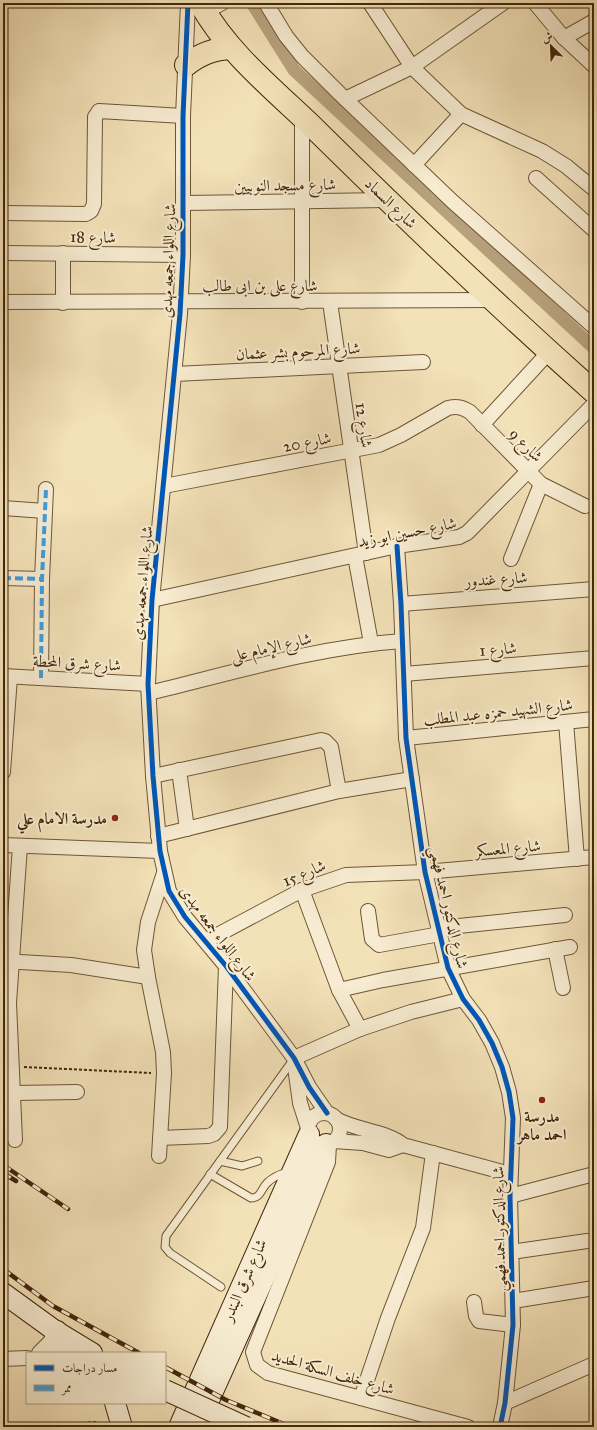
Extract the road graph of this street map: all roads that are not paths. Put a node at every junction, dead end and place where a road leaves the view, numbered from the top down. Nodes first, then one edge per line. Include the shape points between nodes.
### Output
1 (266, 3) edge
2 (370, 3) edge
3 (503, 3) edge
4 (535, 3) edge
5 (207, 5) edge
6 (594, 21) edge
7 (564, 38) junction
8 (231, 48) junction
9 (186, 65) junction
10 (594, 66) edge
11 (412, 67) junction
12 (345, 99) junction
13 (460, 114) junction
14 (183, 116) junction
15 (302, 116) junction
16 (414, 165) junction
17 (536, 178) dead end
18 (594, 189) edge
19 (387, 200) junction
20 (302, 202) junction
21 (183, 203) junction
22 (3, 213) edge
23 (594, 230) edge
24 (3, 253) edge
25 (63, 253) junction
26 (183, 254) junction
27 (492, 300) junction
28 (3, 302) edge
29 (63, 302) junction
30 (302, 302) junction
31 (330, 302) junction
32 (181, 303) junction
33 (594, 327) edge
34 (549, 352) junction
35 (423, 362) dead end
36 (339, 366) junction
37 (175, 374) junction
38 (594, 392) edge
39 (594, 404) edge
40 (448, 408) joint
41 (482, 425) junction
42 (350, 451) junction
43 (528, 471) junction
44 (541, 484) junction
45 (164, 486) junction
46 (46, 489) dead end
47 (585, 506) dead end
48 (3, 508) edge
49 (45, 512) junction
50 (397, 546) junction
51 (360, 555) junction
52 (511, 559) dead end
53 (3, 578) edge
54 (42, 579) junction
55 (594, 589) edge
56 (152, 600) junction
57 (401, 604) junction
58 (402, 641) junction
59 (371, 643) junction
60 (594, 658) edge
61 (404, 674) junction
62 (6, 677) edge
63 (41, 678) junction
64 (149, 688) junction
65 (594, 719) edge
66 (566, 722) junction
67 (406, 738) junction
68 (179, 770) junction
69 (3, 772) edge
70 (153, 776) junction
71 (412, 779) junction
72 (339, 791) junction
73 (187, 829) junction
74 (158, 836) junction
75 (3, 845) edge
76 (20, 846) junction
77 (160, 852) junction
78 (594, 857) edge
79 (577, 859) junction
80 (425, 872) junction
81 (164, 873) junction
82 (302, 890) junction
83 (368, 911) dead end
84 (9, 912) edge
85 (565, 915) dead end
86 (439, 931) junction
87 (206, 941) junction
88 (570, 947) dead end
89 (555, 949) junction
90 (7, 961) edge
91 (226, 966) junction
92 (448, 968) junction
93 (148, 976) junction
94 (563, 988) dead end
95 (339, 990) junction
96 (463, 999) junction
97 (6, 1003) edge
98 (360, 1029) junction
99 (294, 1058) junction
100 (77, 1092) dead end
101 (13, 1093) junction
102 (332, 1116) junction
103 (309, 1131) junction
104 (160, 1138) junction
105 (15, 1140) dead end
106 (330, 1143) junction
107 (403, 1145) junction
108 (433, 1153) junction
109 (159, 1156) dead end
110 (220, 1161) junction
111 (258, 1161) dead end
112 (292, 1172) junction
113 (210, 1174) junction
114 (510, 1174) junction
115 (594, 1174) edge
116 (510, 1196) junction
117 (587, 1241) dead end
118 (511, 1252) junction
119 (221, 1287) dead end
120 (594, 1288) edge
121 (3, 1293) edge
122 (513, 1301) junction
123 (474, 1302) dead end
124 (513, 1325) junction
125 (56, 1330) junction
126 (40, 1352) edge
127 (61, 1352) edge
128 (90, 1352) edge
129 (26, 1358) edge
130 (3, 1359) edge
131 (594, 1364) edge
132 (166, 1390) edge
133 (361, 1398) junction
134 (505, 1403) junction
135 (114, 1404) edge
136 (122, 1427) edge
137 (180, 1427) edge
138 (197, 1427) edge
139 (246, 1427) edge
140 (468, 1427) edge
141 (500, 1427) edge

1 - 12 street via 302,56
2 - 11 street
3 - 11 street
4 - 7 street
5 - 8 highway, شارع السماد
5 - 9 street, شارع اللواء جمعه مهدى
6 - 7 street
7 - 10 street
8 - 9 highway via 207,52
8 - 15 highway, شارع السماد
9 - 14 street, شارع اللواء جمعه مهدى
11 - 12 street
11 - 13 street
12 - 16 street
13 - 16 street
13 - 18 street via 542,151 566,166
14 - 21 street, شارع اللواء جمعه مهدى
14 - 22 street via 99,112 95,117 94,204 91,211 86,214
15 - 19 highway, شارع السماد
15 - 20 street
16 - 33 street
17 - 23 street
19 - 20 street, شارع مسجد النوبيين
19 - 27 highway, شارع السماد
20 - 21 street, شارع مسجد النوبيين
20 - 30 street
21 - 26 street, شارع اللواء جمعه مهدى
24 - 25 street, شارع 18
25 - 26 street, شارع 18
25 - 29 street
26 - 32 street, شارع اللواء جمعه مهدى
27 - 31 street, شارع على بن ابى طالب
27 - 34 highway, شارع السماد
28 - 29 street, شارع على بن ابى طالب
29 - 32 street, شارع على بن ابى طالب
30 - 31 street, شارع على بن ابى طالب
30 - 32 street, شارع على بن ابى طالب
31 - 36 street, شارع 12
32 - 37 street, شارع اللواء جمعه مهدى
34 - 38 highway, شارع السماد
34 - 41 street
35 - 36 street, شارع المرحوم بشر عثمان
36 - 37 street, شارع المرحوم بشر عثمان
36 - 42 street, شارع 12
37 - 45 street, شارع اللواء جمعه مهدى
39 - 43 street, شارع حسين ابو زيد
40 - 41 street, شارع 9 via 462,407
40 - 42 street, شارع 20 via 379,445
41 - 43 street, شارع 9
42 - 45 street, شارع 20
42 - 51 street, شارع 12
43 - 44 street, شارع 9
43 - 50 street, شارع حسين ابو زيد via 467,533 459,537
44 - 47 street, شارع 9
44 - 52 street
45 - 56 street, شارع اللواء جمعه مهدى
46 - 49 street
48 - 49 street
49 - 54 street
50 - 51 street, شارع حسين ابو زيد
50 - 57 street, شارع الدكتور احمد فهمي
51 - 56 street, شارع حسين ابو زيد
51 - 59 street, شارع 12
53 - 54 street
54 - 63 street
55 - 57 street, شارع غندور
56 - 64 street, شارع اللواء جمعه مهدى
57 - 58 street, شارع الدكتور احمد فهمي
58 - 59 street, شارع الإمام على
58 - 61 street, شارع الدكتور احمد فهمي
59 - 64 street, شارع الإمام على
60 - 61 street, شارع 1
61 - 67 street, شارع الدكتور احمد فهمي
62 - 63 street, شارع شرق المحطة
62 - 69 street
63 - 64 street, شارع شرق المحطة
64 - 70 street, شارع اللواء جمعه مهدى
65 - 66 street, شارع الشهيد حمزه عبد المطلب
66 - 67 street, شارع الشهيد حمزه عبد المطلب
66 - 79 street
67 - 71 street, شارع الدكتور احمد فهمي
68 - 70 street
68 - 72 street via 314,741 325,741 331,747
68 - 73 street
70 - 74 street, شارع اللواء جمعه مهدى
71 - 72 street
71 - 80 street, شارع الدكتور احمد فهمي
72 - 73 street
73 - 74 street
74 - 77 street, شارع اللواء جمعه مهدى
75 - 76 street
76 - 77 street
76 - 84 street
77 - 81 street, شارع اللواء جمعه مهدى
78 - 79 street, شارع المعسكر
79 - 80 street, شارع المعسكر
80 - 82 street, شارع 15 via 346,875
80 - 86 street, شارع الدكتور احمد فهمي
81 - 87 street, شارع اللواء جمعه مهدى via 169,891 185,917
81 - 93 street via 148,922 144,950
82 - 87 street, شارع 15
82 - 95 street
83 - 86 street via 372,938 379,945
84 - 90 street
85 - 86 street
86 - 92 street, شارع الدكتور احمد فهمي
87 - 91 street, شارع اللواء جمعه مهدى
88 - 89 street
89 - 92 street
89 - 94 street
90 - 93 street via 90,967
90 - 97 street
91 - 99 street, شارع اللواء جمعه مهدى
91 - 104 street via 220,1126 214,1134 208,1136
92 - 95 street
92 - 96 street, شارع الدكتور احمد فهمي
93 - 104 street via 163,1052
95 - 98 street
96 - 98 street via 411,1012
96 - 114 street, شارع الدكتور احمد فهمي via 479,1020 502,1067 513,1118
97 - 101 street
98 - 99 street
99 - 102 street, شارع اللواء جمعه مهدى via 309,1087
99 - 103 street via 297,1090
99 - 110 lane
100 - 101 street
101 - 105 street
102 - 103 street via 316,1115 309,1123
102 - 106 street via 340,1130
102 - 107 street, شارع اللواء جمعه مهدى via 354,1128 392,1138
103 - 106 street via 316,1142
103 - 112 main road, شارع شرق البندر
104 - 109 street
106 - 107 street, شارع اللواء جمعه مهدى via 353,1141 388,1150
106 - 133 street, شارع خلف السكة الحديد via 328,1162 253,1352 257,1365 268,1373
106 - 138 main road, شارع شرق البندر via 306,1185
107 - 108 street, شارع اللواء جمعه مهدى
108 - 114 street, شارع اللواء جمعه مهدى
108 - 133 street via 423,1228 388,1318
110 - 111 lane via 242,1166
110 - 113 lane
112 - 113 lane via 272,1179 259,1195 251,1198
112 - 137 main road, شارع شرق البندر
113 - 119 lane via 166,1236 164,1243 170,1253
114 - 116 street, شارع الدكتور احمد فهمي
115 - 116 street
116 - 118 street, شارع الدكتور احمد فهمي
117 - 118 street
118 - 122 street, شارع الدكتور احمد فهمي
120 - 122 street
121 - 125 main road
122 - 124 street, شارع الدكتور احمد فهمي
123 - 124 street via 479,1320
124 - 134 street, شارع الدكتور احمد فهمي
125 - 126 street via 51,1341
125 - 127 main road
125 - 128 main road
129 - 130 street
131 - 134 street
132 - 139 main road, bridge
133 - 140 street, شارع خلف السكة الحديد
134 - 141 street, شارع الدكتور احمد فهمي
135 - 136 main road

